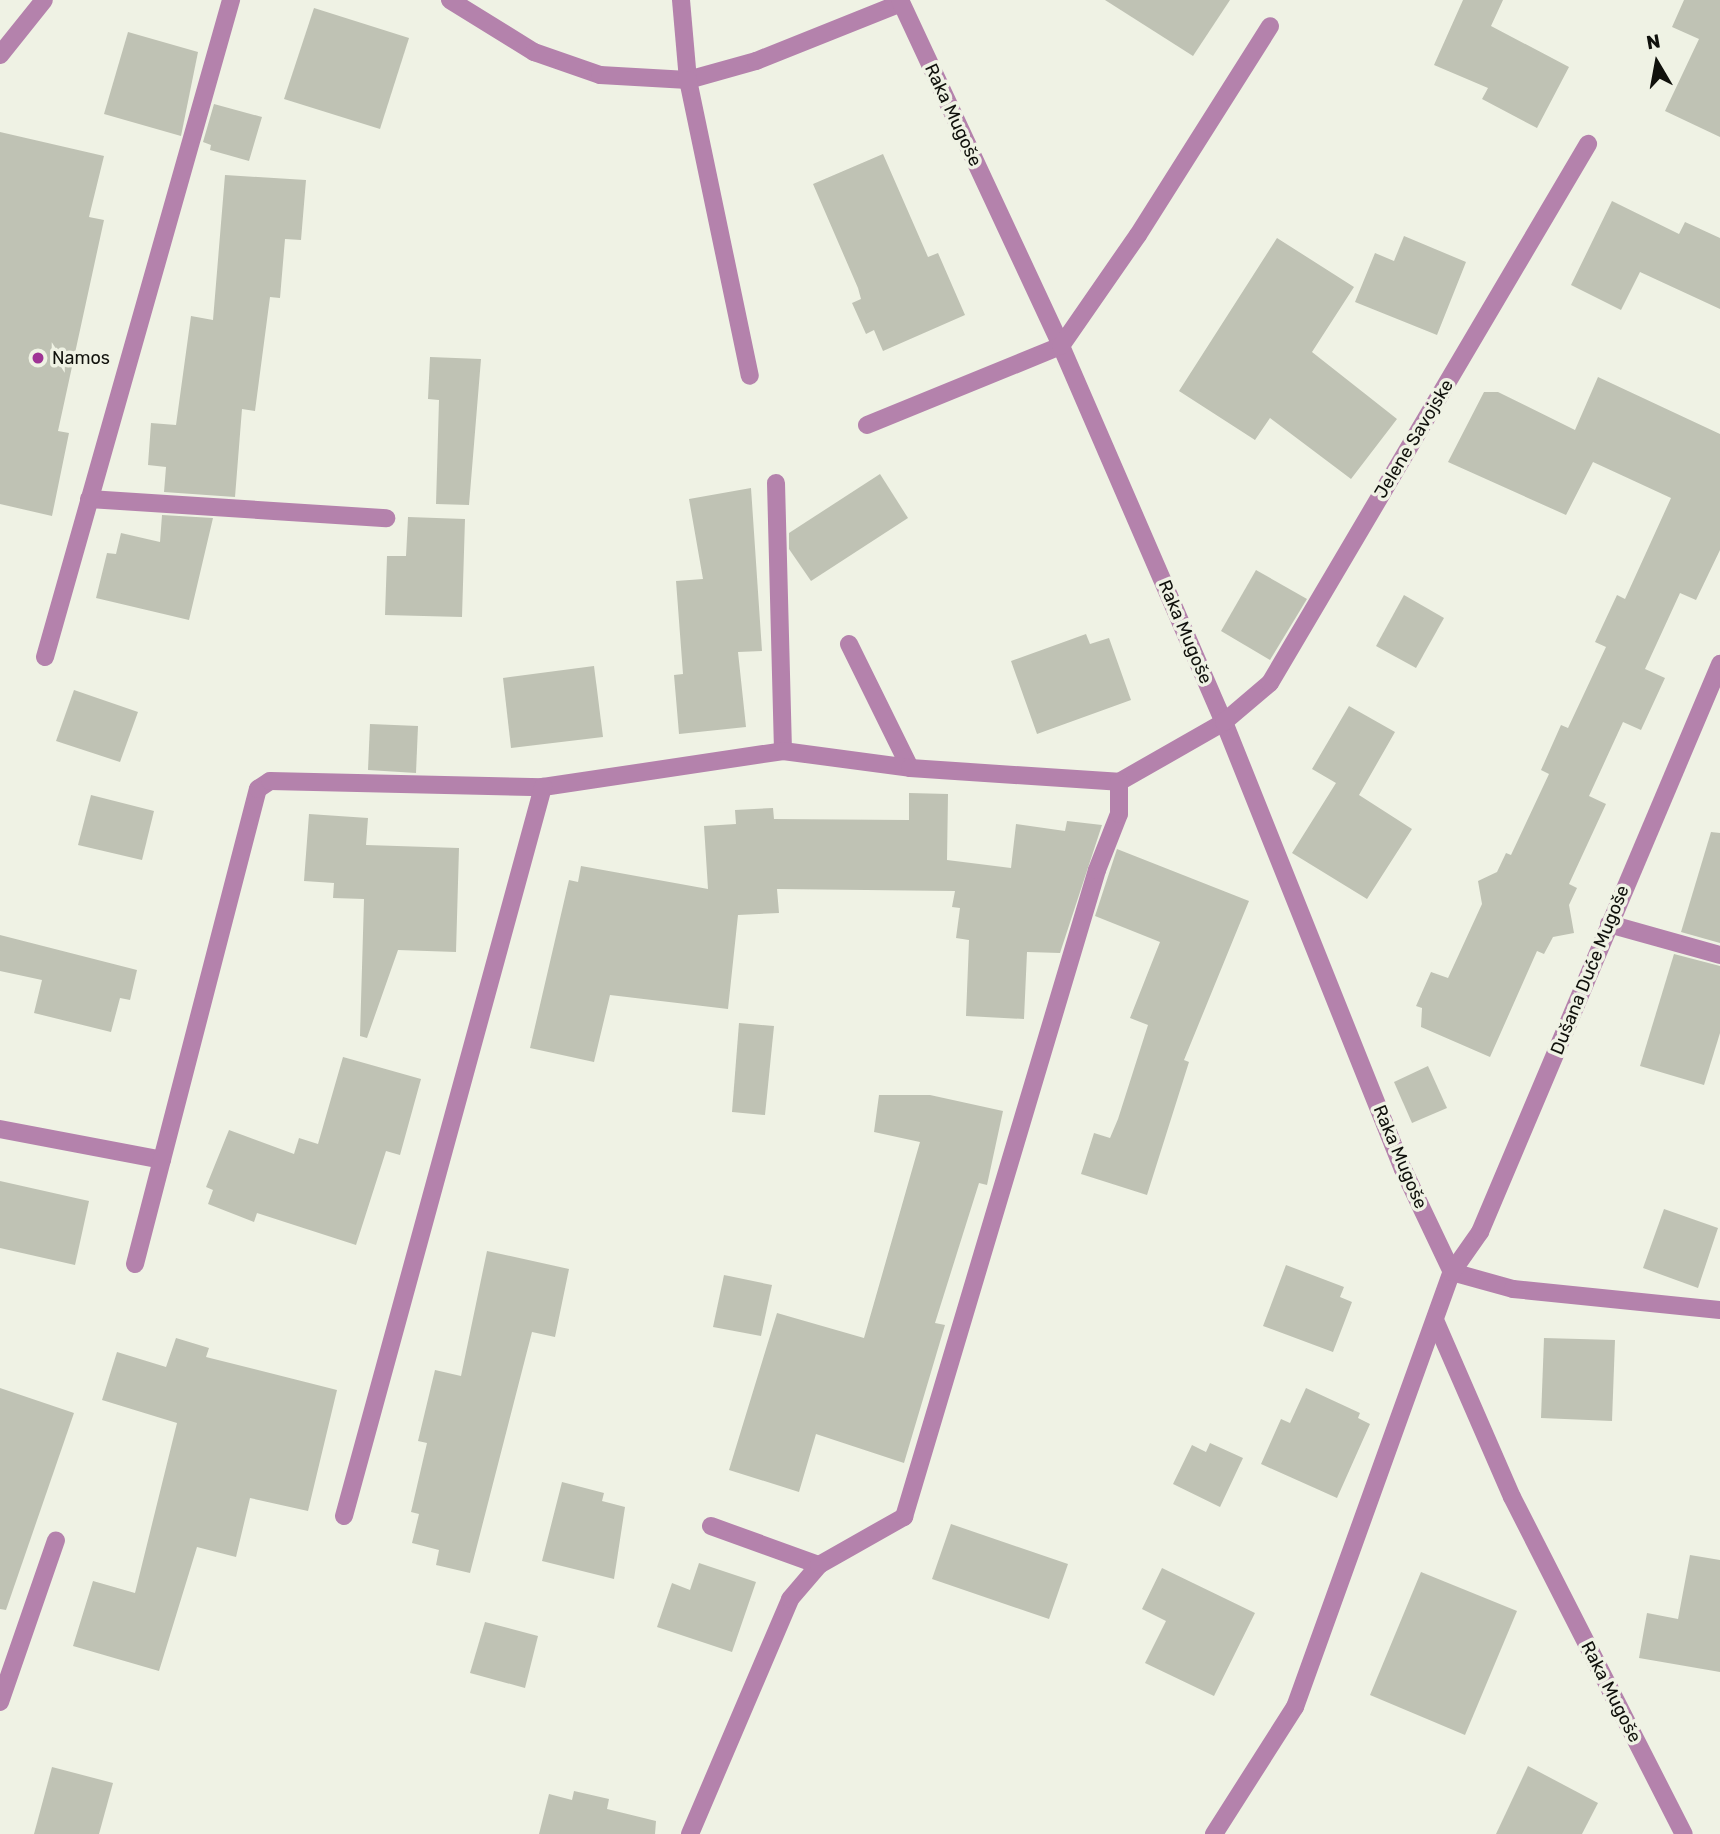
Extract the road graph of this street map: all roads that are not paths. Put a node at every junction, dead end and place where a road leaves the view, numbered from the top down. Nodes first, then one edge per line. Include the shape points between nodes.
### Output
1 (44, 0) edge
2 (231, 0) edge
3 (450, 0) edge
4 (681, 0) edge
5 (900, 2) edge
6 (1270, 26) dead end
7 (0, 55) edge
8 (688, 80) junction
9 (1588, 144) dead end
10 (1060, 346) junction
11 (750, 376) dead end
12 (867, 425) dead end
13 (776, 483) dead end
14 (89, 499) junction
15 (386, 518) dead end
16 (849, 644) dead end
17 (45, 657) dead end
18 (1720, 664) edge
19 (1715, 685) edge
20 (1224, 722) junction
21 (783, 751) junction
22 (910, 768) junction
23 (1119, 782) junction
24 (543, 787) junction
25 (1609, 924) junction
26 (1720, 955) edge
27 (0, 1129) edge
28 (162, 1160) junction
29 (135, 1264) dead end
30 (1452, 1272) junction
31 (1720, 1310) edge
32 (1436, 1320) junction
33 (344, 1516) dead end
34 (711, 1526) dead end
35 (56, 1540) dead end
36 (819, 1564) junction
37 (0, 1702) edge
38 (1676, 1829) edge
39 (690, 1834) edge
40 (1214, 1834) edge

1 - 7 street
2 - 14 street
3 - 8 street via 534,51 600,75
4 - 8 street
5 - 8 street via 756,61
5 - 10 street, Raka Mugoše
6 - 10 street via 1138,235
8 - 11 street
9 - 20 street, Jelene Savojske via 1270,683
10 - 12 street
10 - 20 street, Raka Mugoše
13 - 21 street
14 - 15 street
14 - 17 street
16 - 22 street
18 - 19 street, Dušana Duće Mugoše
19 - 25 street, Dušana Duće Mugoše
20 - 23 street, Jelene Savojske
20 - 30 street, Raka Mugoše via 1403,1169
21 - 22 street
21 - 24 street
22 - 23 street
23 - 36 street via 1119,814 1097,870 904,1517 866,1543
24 - 28 street via 270,781 258,789
24 - 33 street
25 - 26 street
25 - 30 street, Dušana Duće Mugoše via 1480,1233
27 - 28 street
28 - 29 street
30 - 31 street via 1513,1289
30 - 32 street, Dušana Duće Mugoše
32 - 38 street, Raka Mugoše via 1506,1486
32 - 40 street, Dušana Duće Mugoše via 1296,1707
34 - 36 street
35 - 37 street
36 - 39 street via 790,1599

